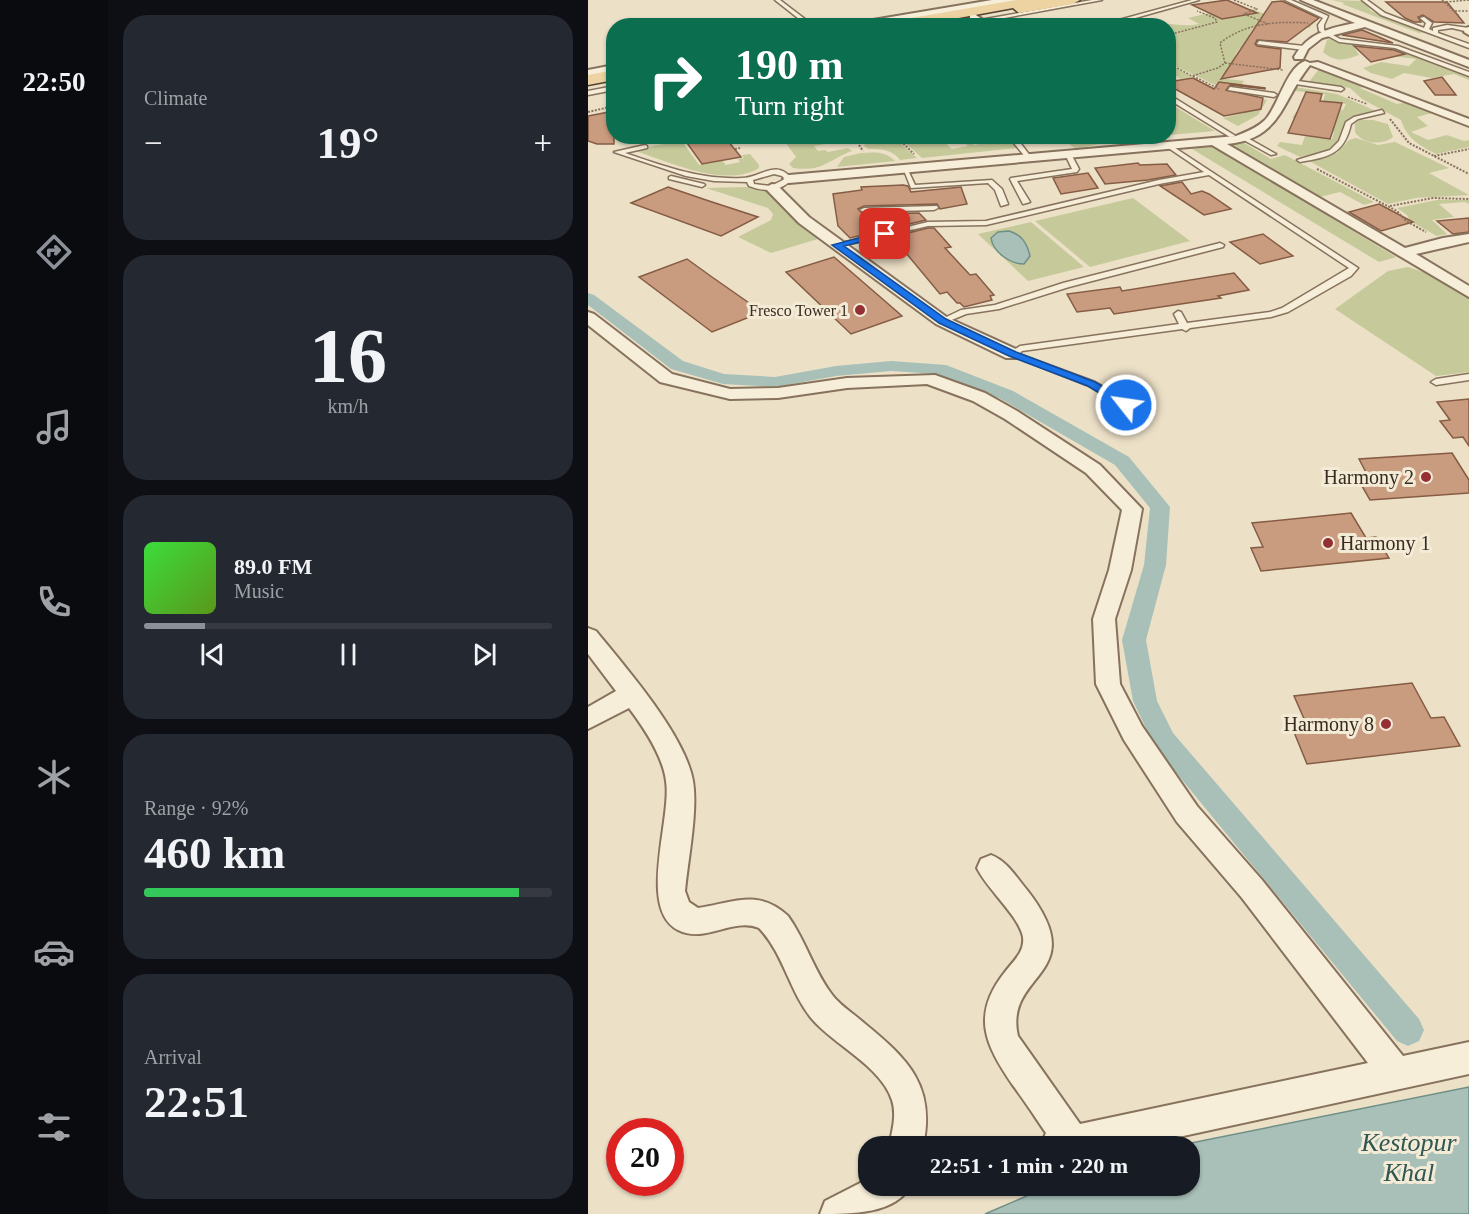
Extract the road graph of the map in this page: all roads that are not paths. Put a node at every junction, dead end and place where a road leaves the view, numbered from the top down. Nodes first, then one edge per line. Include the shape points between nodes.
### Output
1 (777, 0) edge
2 (1008, 0) edge
3 (1039, 0) edge
4 (1073, 0) edge
5 (1100, 0) edge
6 (1197, 0) edge
7 (1287, 0) edge
8 (1305, 0) edge
9 (1320, 0) edge
10 (1364, 0) edge
11 (1377, 0) edge
12 (1371, 4) junction
13 (801, 18) edge
14 (906, 18) edge
15 (934, 18) edge
16 (982, 18) edge
17 (983, 18) edge
18 (1130, 18) edge
19 (1422, 18) dead end
20 (1365, 24) junction
21 (1376, 28) junction
22 (1426, 30) junction
23 (1325, 31) junction
24 (1469, 31) edge
25 (1437, 37) junction
26 (1259, 43) dead end
27 (1469, 44) edge
28 (1469, 58) edge
29 (1307, 59) junction
30 (1469, 64) edge
31 (606, 71) edge
32 (588, 74) edge
33 (1469, 75) edge
34 (606, 77) edge
35 (1289, 77) junction
36 (588, 80) edge
37 (606, 87) edge
38 (588, 88) edge
39 (606, 88) edge
40 (1230, 89) dead end
41 (1341, 89) dead end
42 (588, 93) edge
43 (1274, 95) junction
44 (1176, 101) edge
45 (1382, 112) dead end
46 (1469, 117) edge
47 (1469, 123) edge
48 (1237, 136) junction
49 (1214, 141) junction
50 (1176, 142) edge
51 (1018, 144) edge
52 (1153, 144) edge
53 (1169, 146) junction
54 (645, 147) dead end
55 (1068, 154) junction
56 (1273, 154) dead end
57 (1028, 156) junction
58 (1299, 160) road end
59 (901, 168) junction
60 (1209, 173) junction
61 (670, 178) dead end
62 (750, 182) junction
63 (781, 182) junction
64 (1026, 202) dead end
65 (1004, 204) dead end
66 (934, 208) dead end
67 (864, 210) dead end
68 (1469, 238) edge
69 (840, 244) junction
70 (1220, 245) dead end
71 (1404, 253) junction
72 (1469, 292) edge
73 (1178, 314) dead end
74 (588, 317) edge
75 (946, 319) junction
76 (1186, 327) junction
77 (1016, 351) junction
78 (1469, 377) edge
79 (1436, 382) dead end
80 (1141, 409) dead end
81 (588, 637) edge
82 (632, 694) junction
83 (588, 719) edge
84 (990, 868) dead end
85 (1469, 1058) edge
86 (1397, 1074) junction
87 (908, 1136) edge
88 (1060, 1136) edge
89 (1103, 1136) edge
90 (872, 1196) edge
91 (838, 1214) edge

1 - 13 lane
2 - 14 street
3 - 15 main road
4 - 16 main road
5 - 17 lane
6 - 18 lane
7 - 23 lane via 1326,17
8 - 20 street
9 - 28 street
10 - 12 lane
11 - 12 lane
12 - 22 lane via 1381,13
19 - 22 lane via 1429,23
20 - 21 street
20 - 23 street
21 - 23 street
21 - 30 street
22 - 25 lane
23 - 29 street
23 - 33 lane via 1356,43 1396,46
24 - 25 lane via 1439,27 1435,29
25 - 27 lane
26 - 29 lane
29 - 35 street
29 - 46 street
29 - 47 street
31 - 32 street
34 - 36 main road
35 - 41 lane
35 - 43 street
35 - 48 street via 1275,114 1265,126
37 - 38 main road
39 - 42 lane
40 - 43 lane
43 - 48 street via 1257,124
44 - 48 lane
45 - 58 lane via 1348,123 1342,144 1335,152
48 - 49 street
48 - 50 street
48 - 56 lane
49 - 53 street
49 - 71 street
51 - 57 lane
52 - 57 street
53 - 55 street
53 - 60 lane
54 - 62 lane via 617,152 701,177
55 - 57 street
55 - 64 lane via 1075,171 1013,179
57 - 59 street
57 - 59 street
59 - 63 street
59 - 65 lane via 913,187 990,181
60 - 69 lane via 986,223 928,224
60 - 76 lane via 1354,268 1285,310
61 - 62 lane via 704,185
62 - 63 lane via 760,188
62 - 63 lane via 769,172
63 - 69 street via 791,208
66 - 67 lane
68 - 71 street
69 - 75 street
70 - 75 lane
71 - 72 street
73 - 76 lane
74 - 86 street via 666,378 730,394 929,379 979,397 1093,469 1132,508 1120,570 1104,619 1108,684 1186,814 1252,889
75 - 77 street
76 - 77 lane
77 - 80 lane
78 - 79 lane
81 - 82 street
82 - 83 street
82 - 87 street via 675,763 680,782 670,891 673,906 680,917 693,922 750,913 767,916 778,928 824,1008 896,1077 906,1093 912,1119
84 - 88 street via 1038,937 1038,950 999,1009 998,1027
85 - 86 street
86 - 89 street
90 - 91 street

